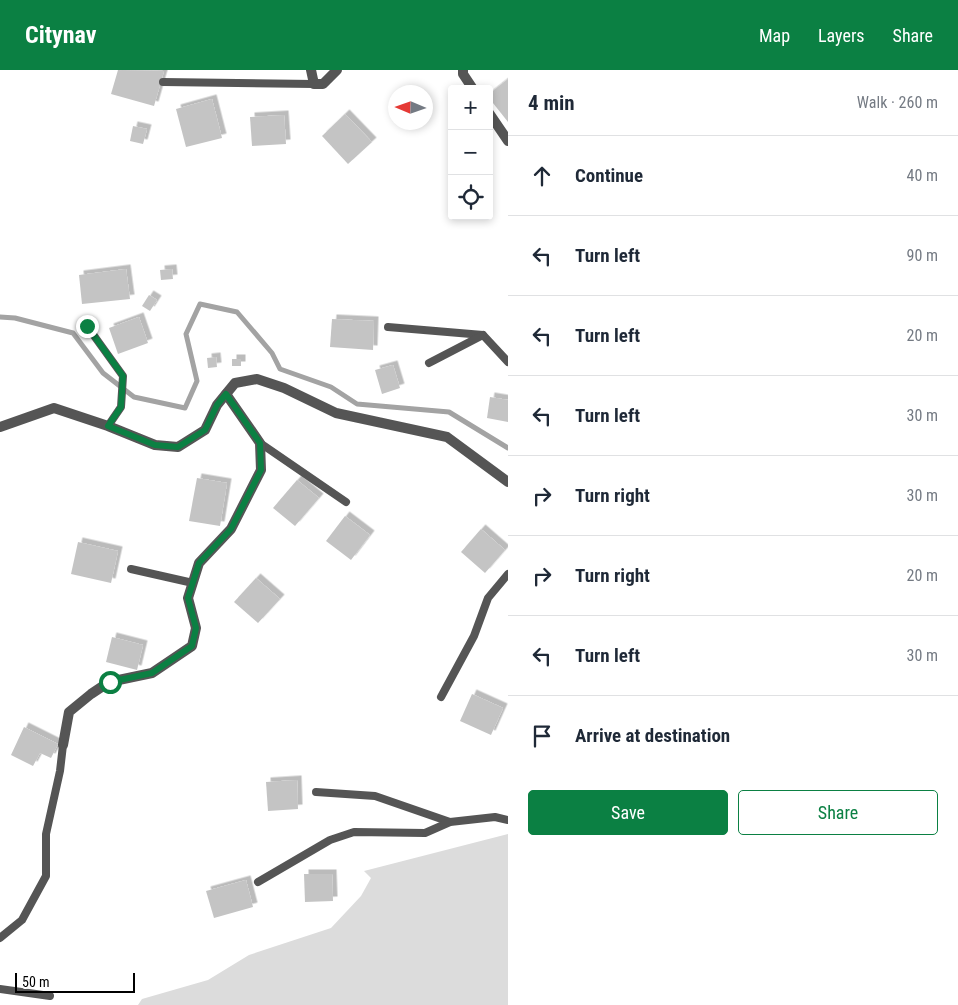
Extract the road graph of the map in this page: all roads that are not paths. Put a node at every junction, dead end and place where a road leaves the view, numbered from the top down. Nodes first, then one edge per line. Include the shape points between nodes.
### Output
1 (311, 70) edge
2 (337, 70) edge
3 (463, 70) edge
4 (164, 82) dead end
5 (314, 84) junction
6 (470, 85) edge
7 (493, 119) edge
8 (508, 141) edge
9 (87, 326) dead end
10 (388, 327) dead end
11 (483, 336) junction
12 (508, 362) edge
13 (429, 363) dead end
14 (226, 394) junction
15 (108, 426) junction
16 (0, 428) edge
17 (260, 443) junction
18 (508, 482) edge
19 (346, 502) dead end
20 (131, 569) dead end
21 (508, 574) edge
22 (193, 583) junction
23 (441, 697) dead end
24 (63, 746) joint
25 (316, 792) dead end
26 (508, 820) edge
27 (450, 822) junction
28 (258, 882) dead end
29 (0, 938) edge
30 (0, 989) edge
31 (50, 996) dead end

1 - 5 street
2 - 5 street via 323,84
3 - 6 street
4 - 5 lane
7 - 8 street
9 - 15 lane via 123,376 121,407
10 - 11 lane
11 - 12 lane
11 - 13 lane
14 - 15 street via 205,430 178,447 155,445
14 - 17 street
14 - 18 street via 235,383 257,379 336,413 447,437
15 - 16 street via 54,408
17 - 19 lane
17 - 22 street via 261,470 231,529 199,563
20 - 22 lane
21 - 23 lane via 488,598 474,636
22 - 24 street via 188,598 196,628 192,646 152,673 110,682 91,694 69,712
24 - 29 lane via 46,834 46,876 22,920
25 - 27 lane via 374,796
26 - 27 lane via 495,817
27 - 28 lane via 425,833 354,832 330,840
30 - 31 lane

